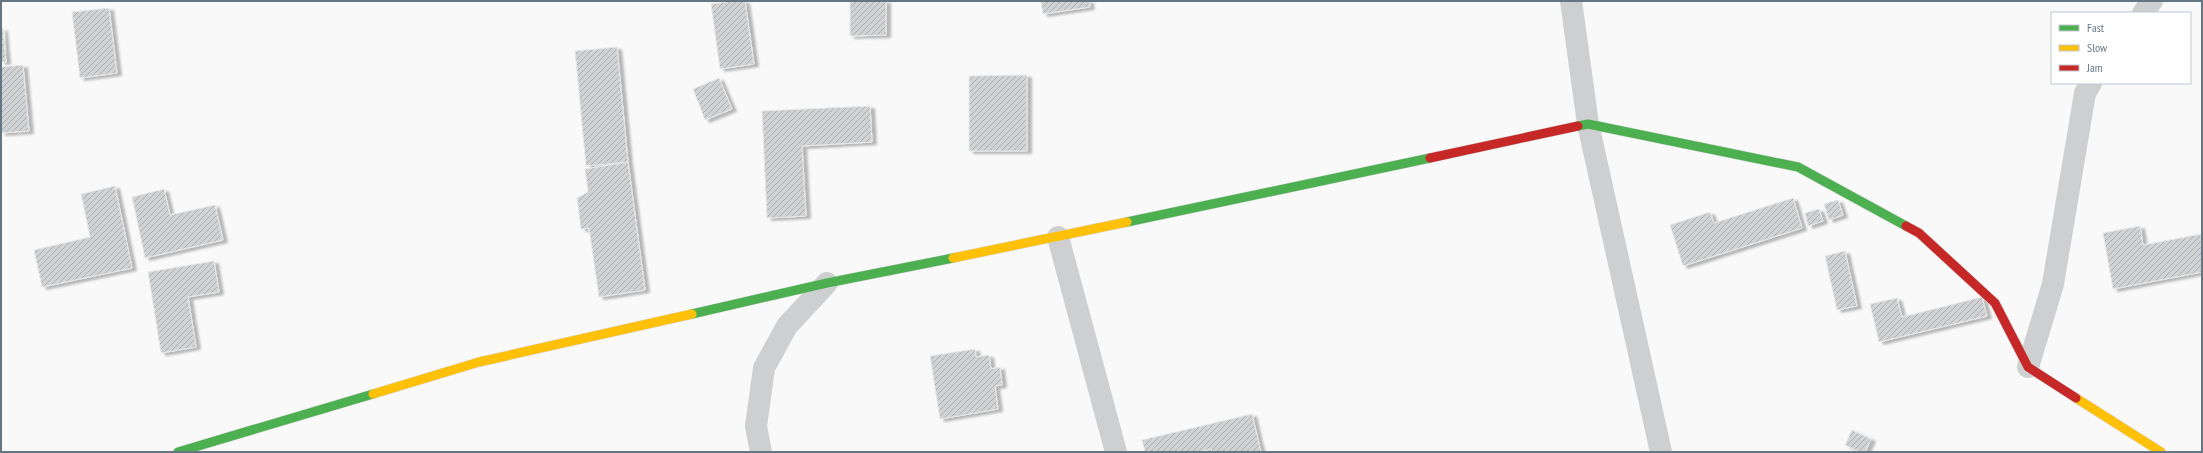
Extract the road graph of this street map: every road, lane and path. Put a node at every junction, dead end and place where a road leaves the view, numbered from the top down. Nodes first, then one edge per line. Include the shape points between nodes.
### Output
1 (1571, 1) edge
2 (2152, 1) edge
3 (2144, 12) edge
4 (2090, 84) edge
5 (1588, 124) junction
6 (1058, 237) junction
7 (826, 283) junction
8 (2028, 367) junction
9 (178, 452) edge
10 (761, 452) edge
11 (1116, 452) edge
12 (1661, 452) edge
13 (2161, 452) edge

1 - 5 street
2 - 3 street
4 - 8 street via 2085,93 2053,284
5 - 6 street
5 - 8 street via 1798,167 1920,233 1995,303
5 - 12 street
6 - 7 street
6 - 11 street
7 - 9 street via 479,362
7 - 10 street via 787,326 764,368 756,426
8 - 13 street

